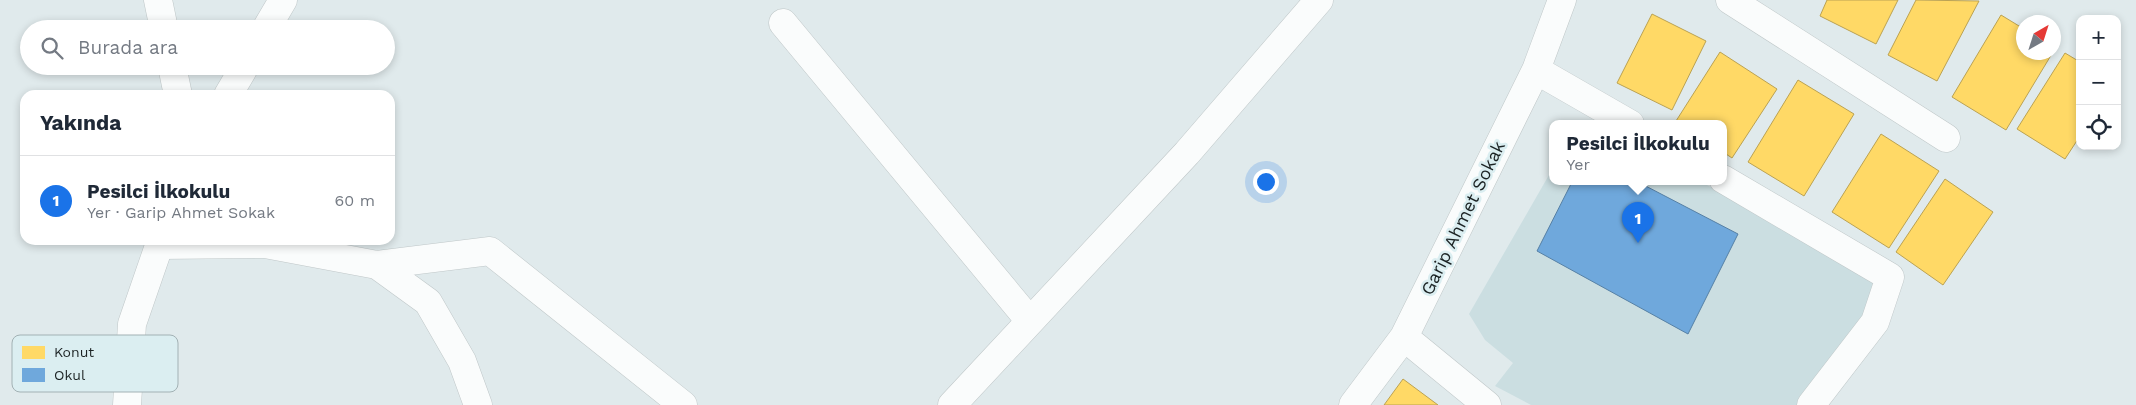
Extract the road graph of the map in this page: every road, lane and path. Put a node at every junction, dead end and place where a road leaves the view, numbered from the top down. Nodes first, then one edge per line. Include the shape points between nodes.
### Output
1 (158, 0) edge
2 (283, 0) edge
3 (1319, 0) edge
4 (1562, 0) edge
5 (1730, 0) edge
6 (162, 20) edge
7 (271, 20) edge
8 (783, 23) dead end
9 (1536, 70) junction
10 (174, 75) edge
11 (240, 75) edge
12 (177, 90) edge
13 (231, 90) edge
14 (1623, 120) edge
15 (1946, 138) dead end
16 (1727, 181) edge
17 (159, 245) edge
18 (270, 245) edge
19 (378, 265) junction
20 (1030, 321) junction
21 (131, 335) edge
22 (1404, 337) junction
23 (128, 392) edge
24 (127, 405) edge
25 (478, 405) edge
26 (683, 405) edge
27 (952, 405) edge
28 (1353, 405) edge
29 (1487, 405) edge
30 (1811, 405) edge

1 - 6 street
2 - 7 street
3 - 20 street via 1187,153
4 - 9 street, Garip Ahmet Sokak
5 - 15 street
8 - 20 street
9 - 14 street
9 - 22 street, Garip Ahmet Sokak
10 - 12 street
11 - 13 street
16 - 30 street via 1890,277 1875,322
17 - 21 street via 132,324
18 - 19 street
19 - 25 street via 428,302 462,361
19 - 26 street via 490,251
20 - 27 street
22 - 28 street, Garip Ahmet Sokak
22 - 29 street
23 - 24 street

